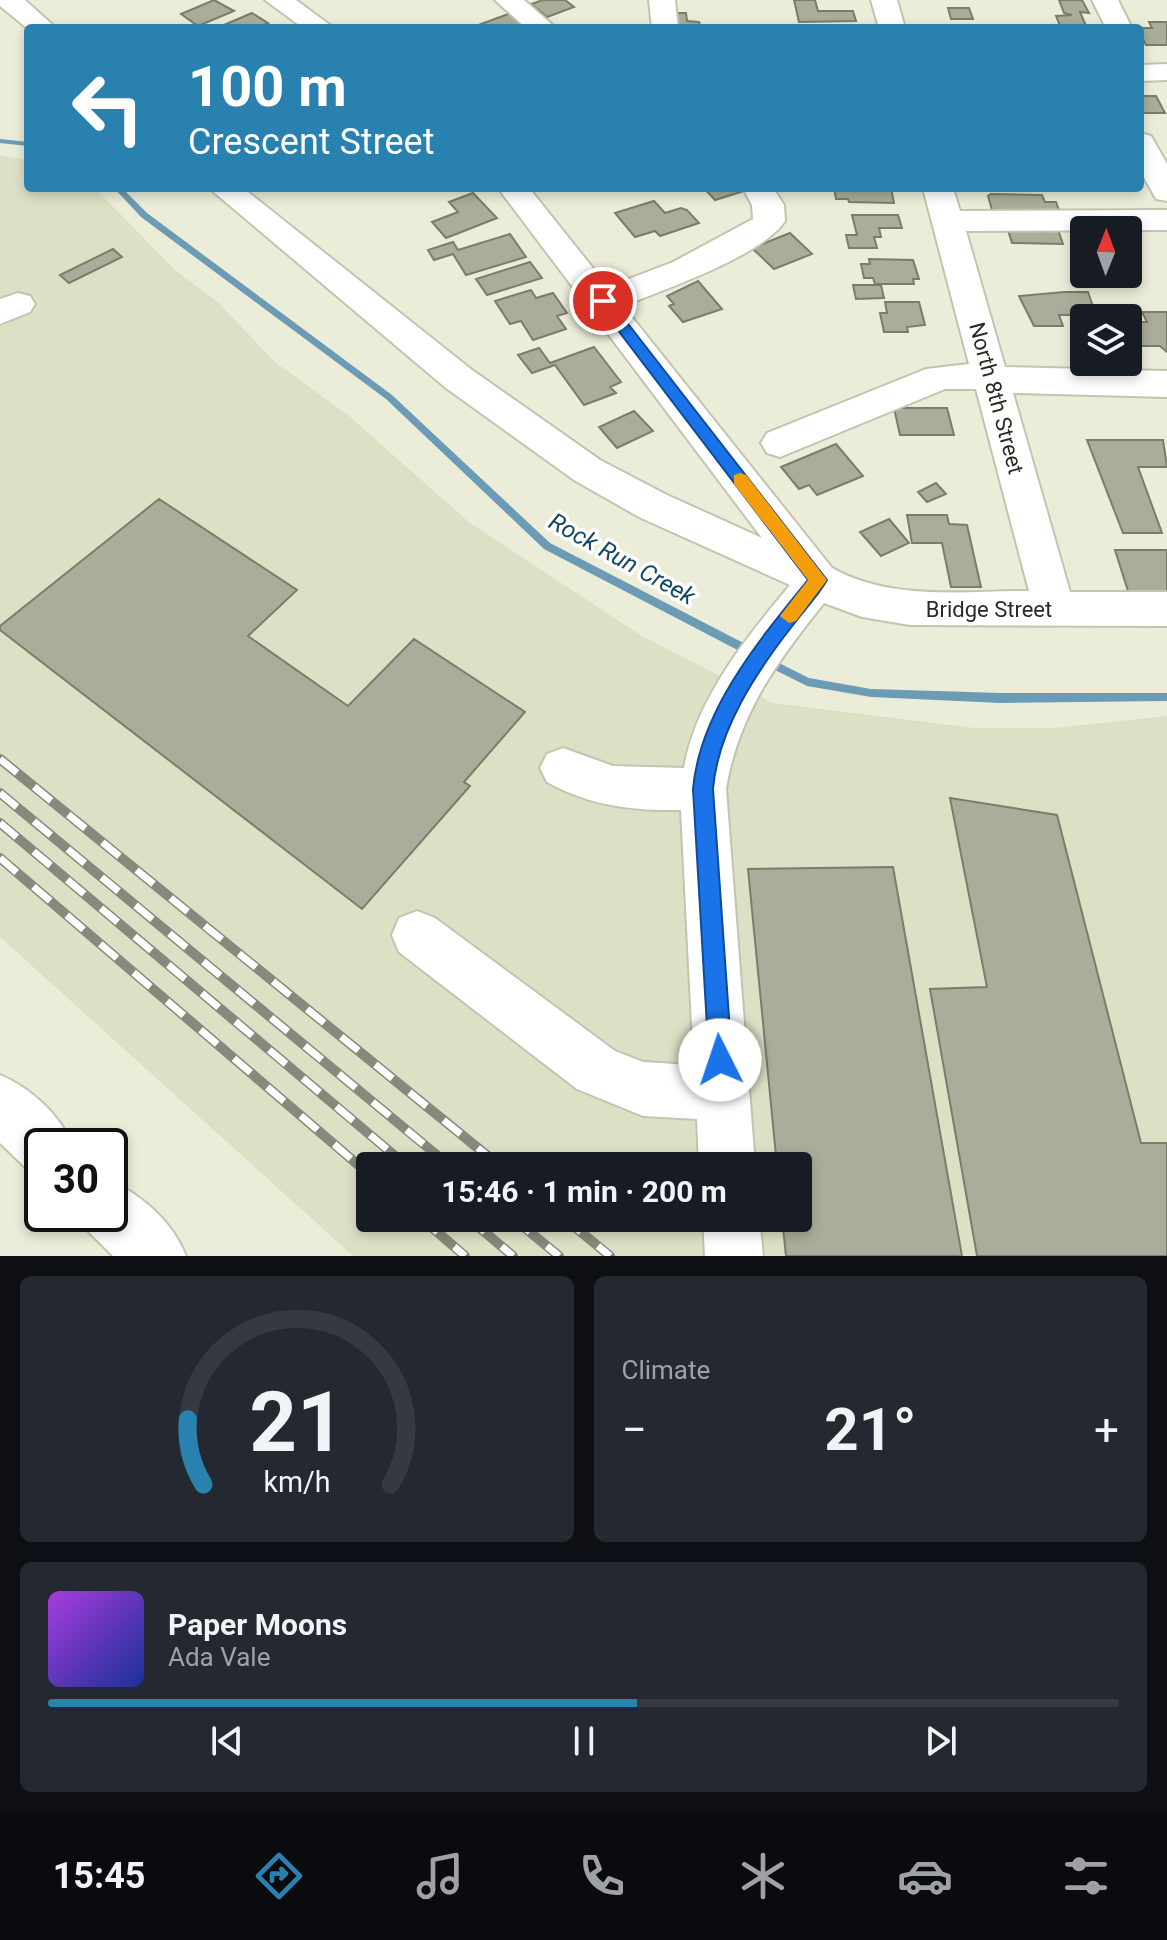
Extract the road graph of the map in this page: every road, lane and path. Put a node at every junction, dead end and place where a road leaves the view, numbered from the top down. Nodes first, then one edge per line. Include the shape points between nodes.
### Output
1 (9, 0) edge
2 (278, 0) edge
3 (508, 0) edge
4 (662, 0) edge
5 (884, 0) edge
6 (1105, 0) edge
7 (38, 24) edge
8 (315, 24) edge
9 (538, 24) edge
10 (665, 24) edge
11 (891, 24) edge
12 (1117, 24) edge
13 (1144, 149) edge
14 (229, 192) edge
15 (516, 192) edge
16 (760, 192) edge
17 (1167, 192) edge
18 (943, 204) edge
19 (1167, 220) edge
20 (603, 301) junction
21 (993, 380) junction
22 (1167, 384) edge
23 (780, 443) dead end
24 (818, 580) junction
25 (1054, 609) junction
26 (1167, 609) edge
27 (563, 768) dead end
28 (703, 789) junction
29 (417, 935) dead end
30 (722, 1091) junction
31 (0, 1103) edge
32 (26, 1128) edge
33 (726, 1152) edge
34 (128, 1229) edge
35 (732, 1232) edge
36 (156, 1256) edge
37 (734, 1256) edge

1 - 7 street
2 - 8 street
3 - 9 street
4 - 10 street
5 - 11 street
6 - 12 street
13 - 17 street
14 - 24 street, Bridge Street via 459,379 587,470 653,506
15 - 20 street
16 - 20 street via 768,205 764,226 685,270
18 - 19 street
18 - 21 street, North 8th Street
20 - 24 street
21 - 22 street
21 - 23 street via 939,378
21 - 25 street, North 8th Street
24 - 25 street, Bridge Street via 872,605
24 - 28 street via 722,718 709,749
25 - 26 street, Bridge Street
27 - 28 street via 610,787
28 - 30 street
29 - 30 street via 624,1086 656,1094
30 - 33 street
31 - 32 highway
34 - 36 highway
35 - 37 street

